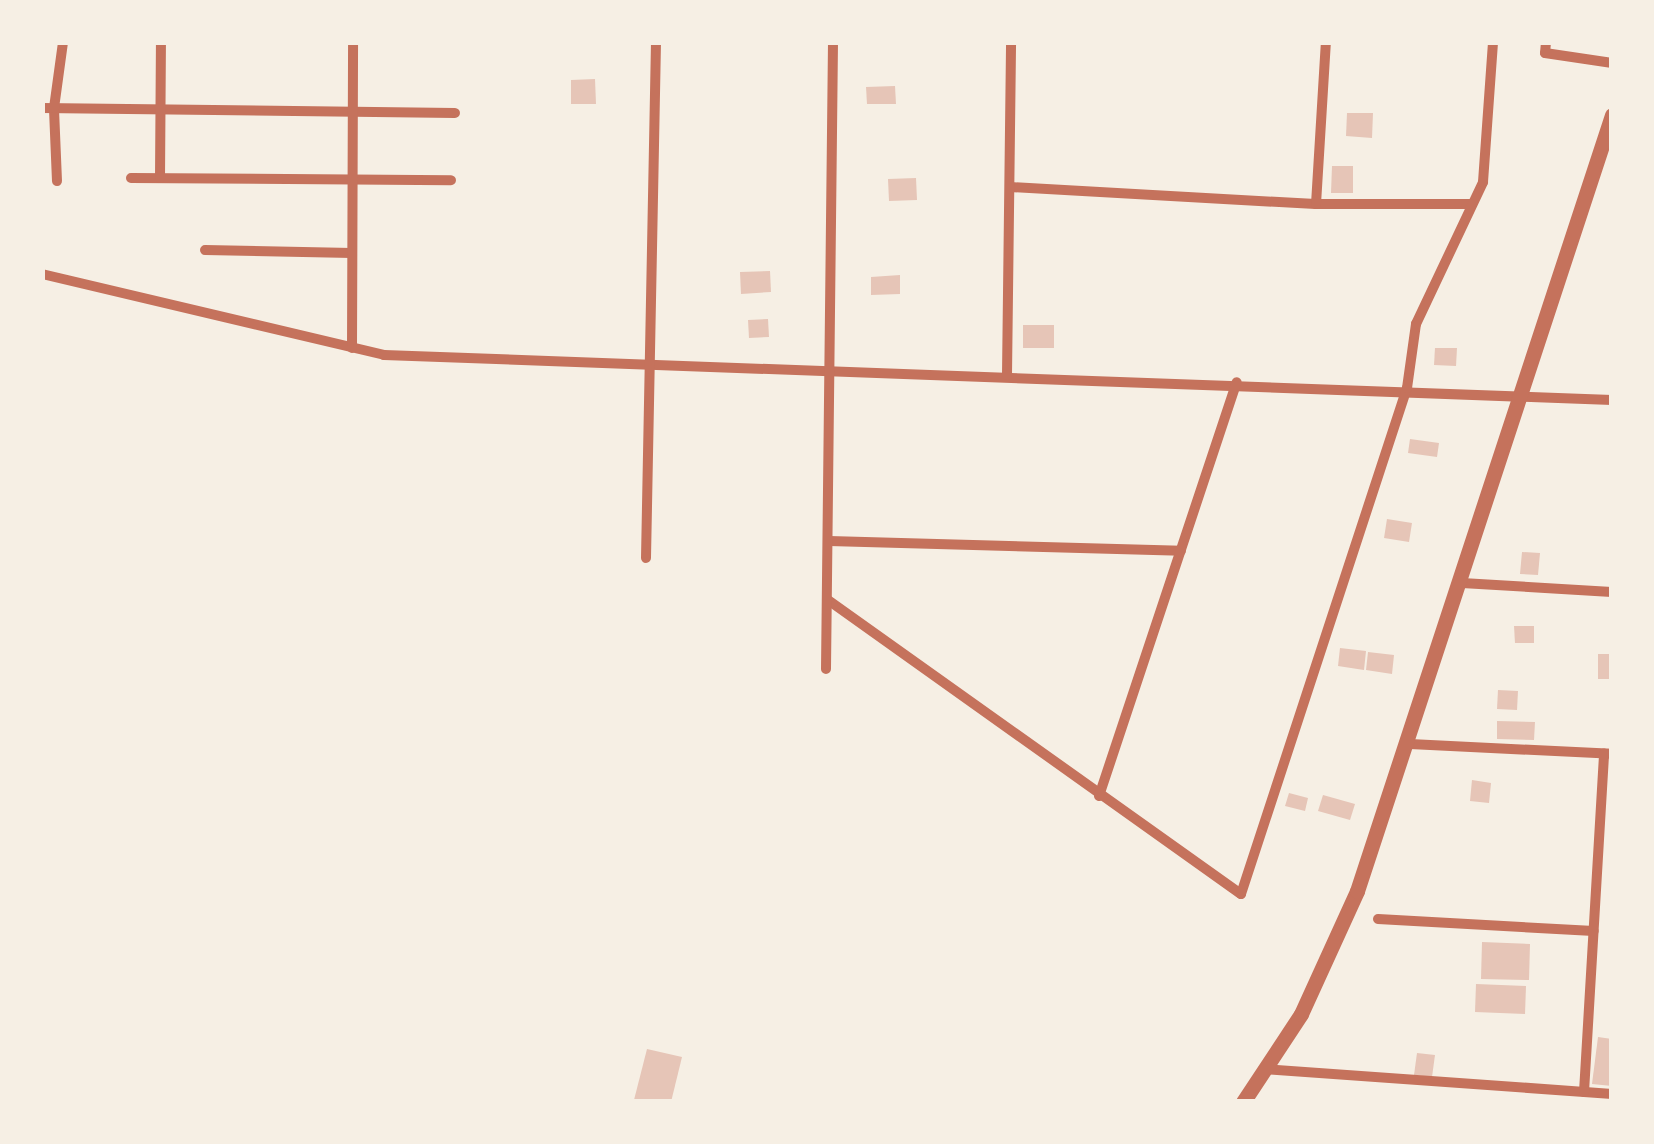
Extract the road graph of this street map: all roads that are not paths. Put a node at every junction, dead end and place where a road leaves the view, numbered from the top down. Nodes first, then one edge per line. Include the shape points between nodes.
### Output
1 (63, 42) edge
2 (161, 42) edge
3 (353, 42) edge
4 (656, 42) edge
5 (833, 42) edge
6 (1011, 42) edge
7 (1326, 42) edge
8 (1493, 42) edge
9 (1546, 42) edge
10 (1612, 64) edge
11 (48, 108) edge
12 (161, 108) junction
13 (352, 109) junction
14 (455, 112) dead end
15 (1612, 114) edge
16 (131, 178) dead end
17 (160, 178) junction
18 (352, 179) junction
19 (451, 180) dead end
20 (57, 181) dead end
21 (1010, 187) junction
22 (1316, 204) junction
23 (1472, 204) junction
24 (205, 250) dead end
25 (352, 253) junction
26 (42, 274) edge
27 (352, 348) junction
28 (651, 360) junction
29 (833, 372) junction
30 (1008, 375) junction
31 (1237, 382) junction
32 (1407, 388) junction
33 (1523, 392) junction
34 (1612, 400) edge
35 (829, 541) junction
36 (1180, 551) junction
37 (646, 558) dead end
38 (1462, 583) junction
39 (1612, 592) edge
40 (828, 600) junction
41 (826, 669) dead end
42 (1410, 744) junction
43 (1608, 754) edge
44 (1099, 796) junction
45 (1378, 919) dead end
46 (1594, 932) junction
47 (1264, 1069) junction
48 (1584, 1092) junction
49 (1612, 1094) edge
50 (1243, 1102) edge

1 - 11 street
2 - 12 street
3 - 13 street
4 - 28 street
5 - 29 street
6 - 21 street
7 - 22 street
8 - 23 street via 1483,182
9 - 10 street via 1545,53
11 - 12 street
11 - 20 street
12 - 13 street
12 - 17 street
13 - 14 street
13 - 18 street
15 - 33 street
16 - 17 street
17 - 18 street
18 - 19 street
18 - 25 street
21 - 22 street
21 - 30 street
22 - 23 street
23 - 32 street via 1416,324
24 - 25 street
25 - 27 street
26 - 27 street
27 - 28 street via 538,362
28 - 29 street
28 - 37 street
29 - 30 street
29 - 35 street
30 - 31 street
31 - 32 street
31 - 36 street
32 - 33 street
32 - 44 street via 1241,894
33 - 34 street
33 - 38 street
35 - 36 street
35 - 40 street
36 - 44 street
38 - 39 street
38 - 42 street
40 - 41 street
40 - 44 street
42 - 43 street
42 - 47 street via 1302,1014
43 - 46 street
45 - 46 street
46 - 48 street
47 - 48 street
47 - 50 street
48 - 49 street

